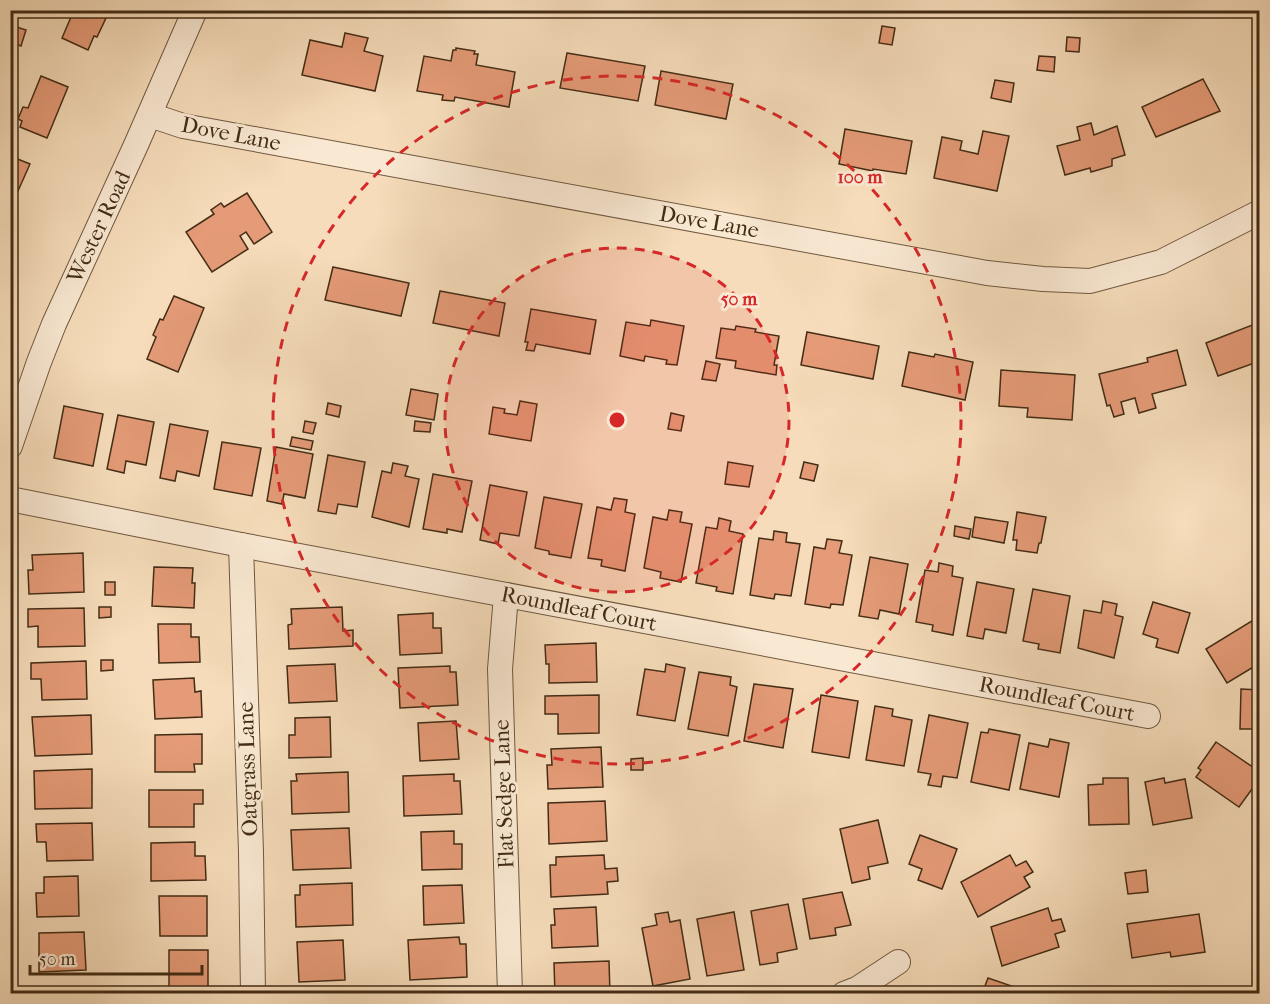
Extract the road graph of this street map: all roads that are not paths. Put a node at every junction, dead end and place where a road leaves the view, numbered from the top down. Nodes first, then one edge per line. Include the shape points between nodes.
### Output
1 (195, 10) edge
2 (150, 115) junction
3 (1260, 212) edge
4 (10, 446) edge
5 (10, 499) edge
6 (241, 545) junction
7 (506, 595) junction
8 (1148, 716) dead end
9 (898, 962) dead end
10 (253, 993) edge
11 (510, 993) edge
12 (844, 993) edge

1 - 2 street, Wester Road
2 - 3 street, Dove Lane via 195,128 987,273 1043,279 1090,280 1161,262
2 - 4 street, Wester Road via 54,324
5 - 6 street, Roundleaf Court
6 - 7 street, Roundleaf Court
6 - 10 street, Oatgrass Lane
7 - 8 street, Roundleaf Court
7 - 11 street, Flat Sedge Lane via 500,669
9 - 12 street via 857,989

